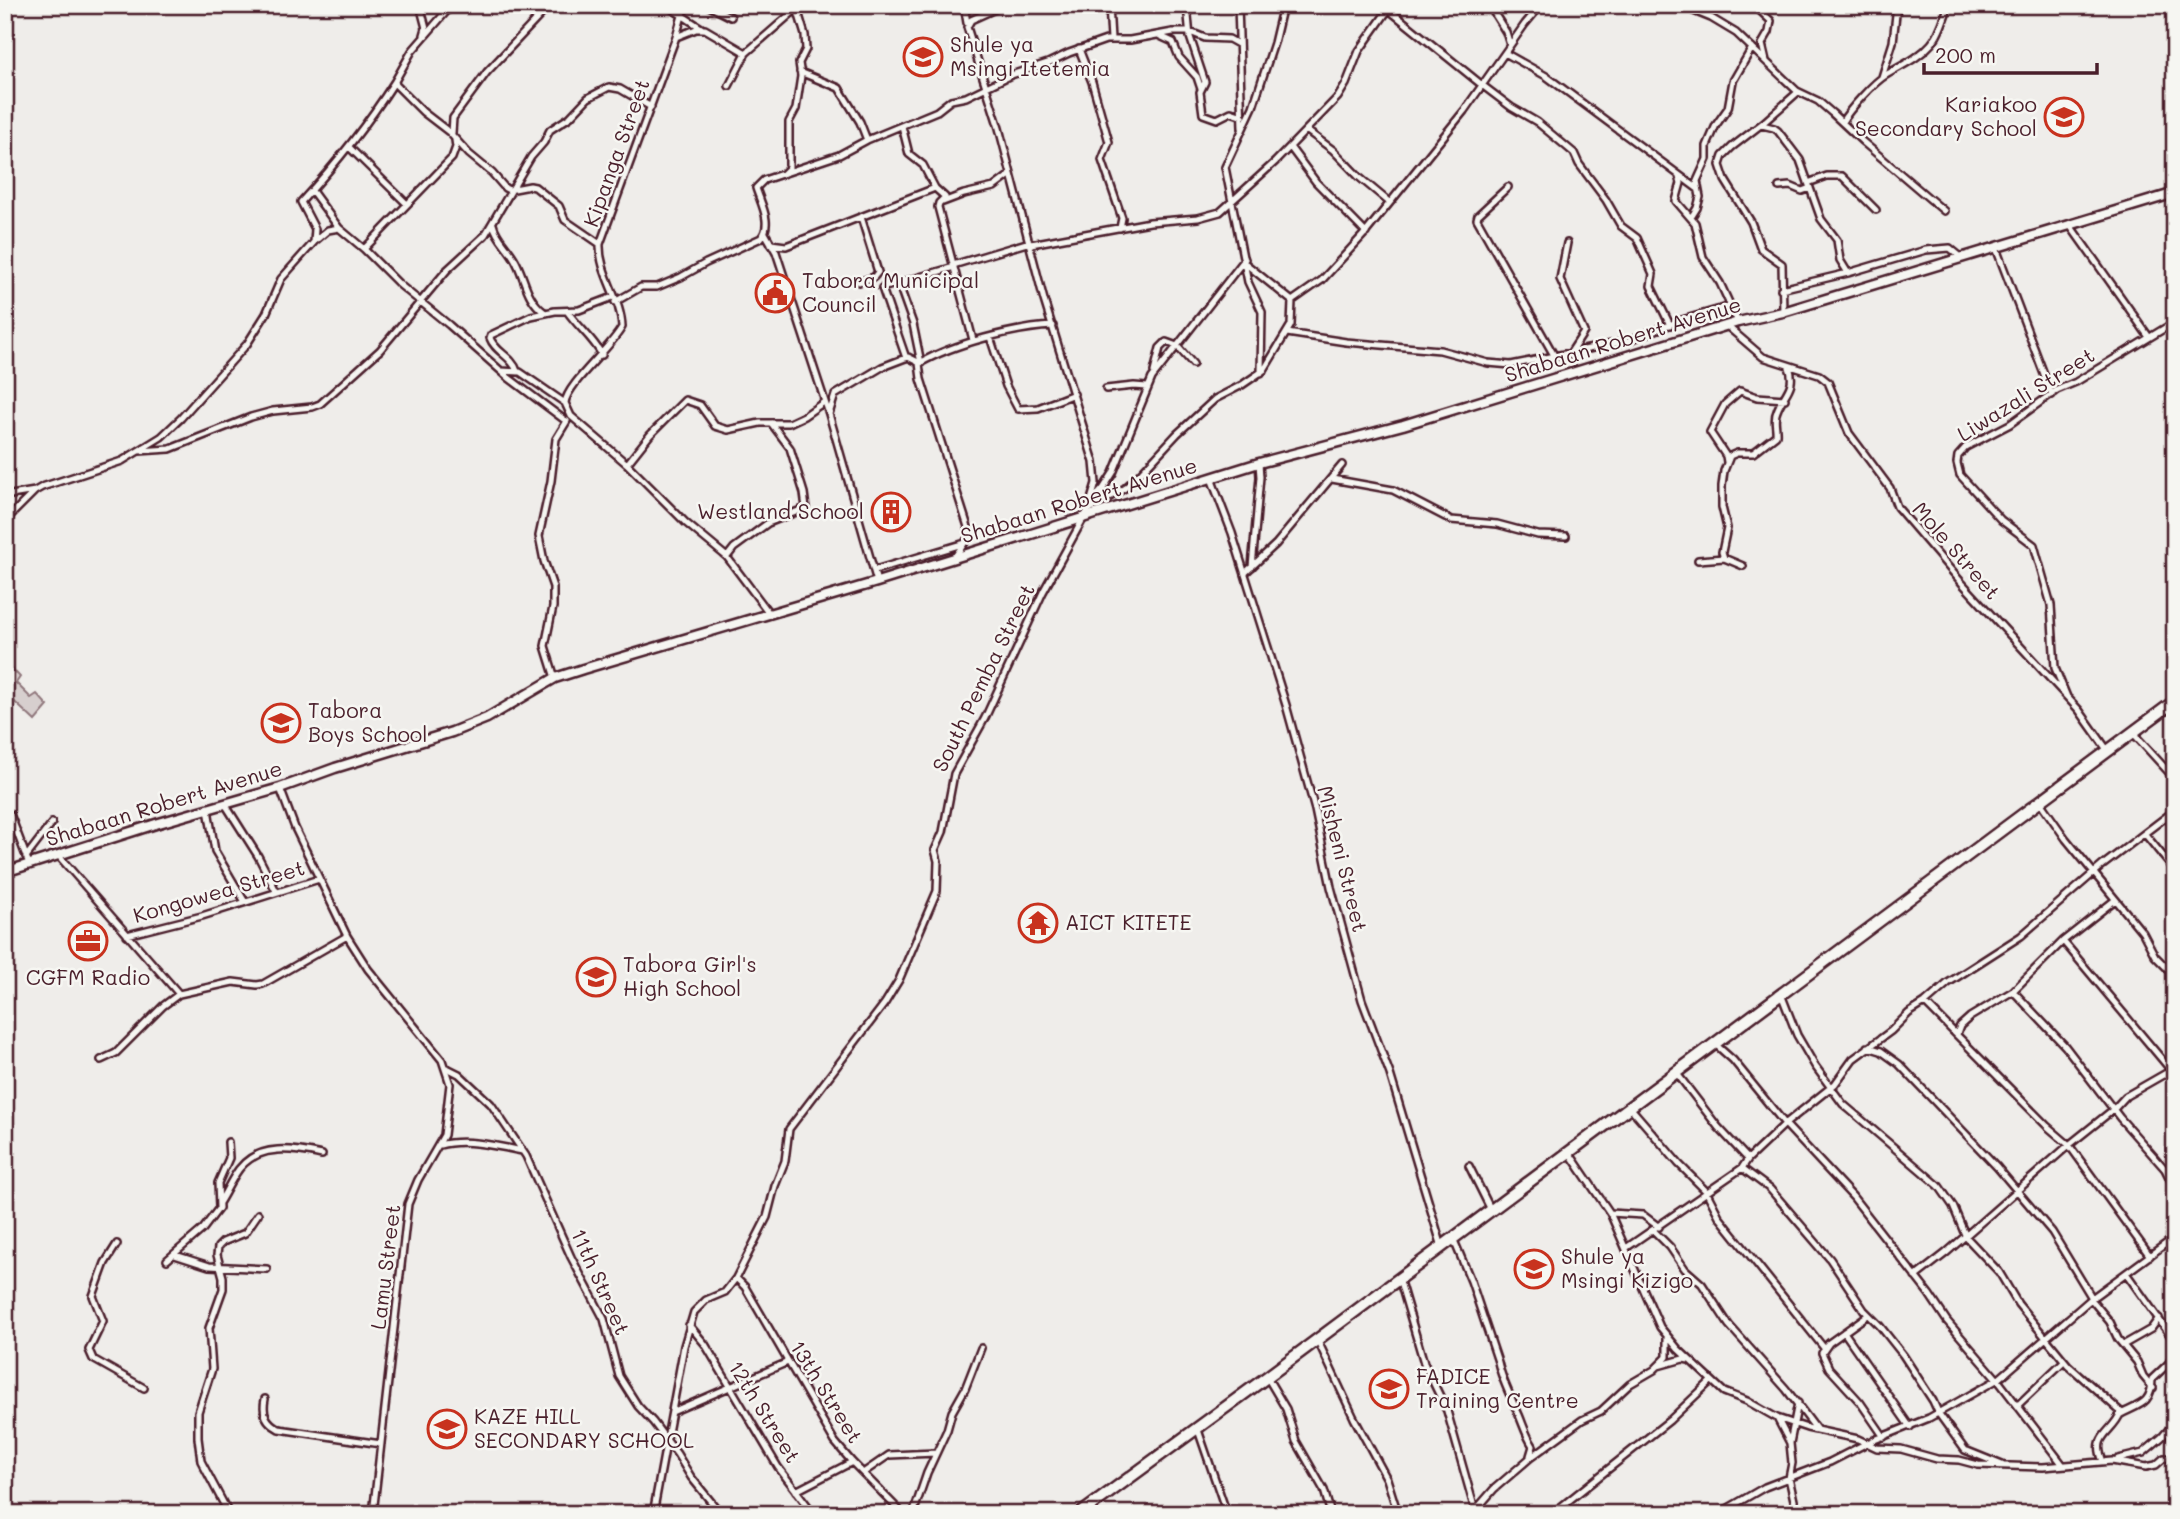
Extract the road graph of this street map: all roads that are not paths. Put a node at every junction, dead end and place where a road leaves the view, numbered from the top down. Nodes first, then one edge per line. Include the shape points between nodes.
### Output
1 (421, 5) edge
2 (452, 5) edge
3 (550, 5) edge
4 (666, 5) edge
5 (685, 5) edge
6 (708, 5) edge
7 (964, 5) edge
8 (1004, 5) edge
9 (1109, 5) edge
10 (1187, 5) edge
11 (1283, 5) edge
12 (1489, 5) edge
13 (1541, 5) edge
14 (1679, 5) edge
15 (1754, 5) edge
16 (1897, 5) edge
17 (1949, 5) edge
18 (798, 6) edge
19 (1238, 6) edge
20 (1386, 7) edge
21 (681, 14) junction
22 (731, 17) dead end
23 (967, 23) junction
24 (704, 29) junction
25 (1190, 32) junction
26 (1159, 36) junction
27 (676, 37) junction
28 (424, 38) junction
29 (1111, 39) junction
30 (1238, 44) junction
31 (1510, 45) junction
32 (1752, 48) junction
33 (1079, 49) junction
34 (746, 53) junction
35 (1505, 53) junction
36 (1766, 62) junction
37 (800, 72) junction
38 (1882, 77) junction
39 (394, 81) junction
40 (1482, 85) junction
41 (729, 86) dead end
42 (985, 87) junction
43 (1201, 89) junction
44 (1798, 92) junction
45 (651, 107) junction
46 (1243, 116) junction
47 (1842, 122) junction
48 (1762, 124) junction
49 (902, 126) junction
50 (1306, 130) junction
51 (1242, 134) junction
52 (453, 136) junction
53 (867, 140) junction
54 (349, 147) junction
55 (1290, 147) junction
56 (783, 174) junction
57 (1679, 175) junction
58 (1010, 176) junction
59 (1809, 185) junction
60 (1508, 187) dead end
61 (1779, 187) dead end
62 (935, 188) junction
63 (513, 189) junction
64 (1699, 189) junction
65 (312, 191) junction
66 (2175, 192) edge
67 (1232, 201) junction
68 (1389, 202) junction
69 (407, 204) junction
70 (938, 204) junction
71 (1876, 210) dead end
72 (1944, 211) dead end
73 (1692, 216) junction
74 (861, 217) junction
75 (493, 224) junction
76 (2069, 224) junction
77 (339, 228) junction
78 (1120, 228) junction
79 (765, 233) junction
80 (1366, 233) junction
81 (314, 242) junction
82 (1030, 243) junction
83 (1567, 243) dead end
84 (600, 244) junction
85 (771, 244) junction
86 (1996, 248) junction
87 (365, 249) junction
88 (1961, 257) junction
89 (1245, 262) junction
90 (953, 266) junction
91 (1848, 273) junction
92 (859, 282) dead end
93 (898, 282) junction
94 (1781, 289) junction
95 (614, 299) junction
96 (1292, 300) junction
97 (421, 303) junction
98 (533, 304) junction
99 (1731, 306) junction
100 (567, 311) junction
101 (544, 312) junction
102 (1783, 312) junction
103 (531, 316) junction
104 (1738, 322) junction
105 (2175, 322) edge
106 (1670, 325) junction
107 (1053, 326) junction
108 (1727, 326) junction
109 (1287, 333) junction
110 (2149, 337) junction
111 (990, 338) junction
112 (973, 340) junction
113 (1177, 346) junction
114 (601, 355) junction
115 (1569, 355) junction
116 (1555, 357) junction
117 (906, 358) junction
118 (920, 363) junction
119 (1193, 364) dead end
120 (1789, 367) junction
121 (502, 371) junction
122 (517, 371) junction
123 (1261, 373) junction
124 (1152, 378) junction
125 (1147, 387) junction
126 (1106, 389) dead end
127 (1074, 394) junction
128 (2052, 395) junction
129 (1784, 399) junction
130 (824, 402) junction
131 (565, 403) junction
132 (829, 414) junction
133 (568, 419) junction
134 (769, 422) junction
135 (139, 451) junction
136 (1259, 463) junction
137 (1727, 463) junction
138 (627, 464) junction
139 (1342, 465) dead end
140 (1211, 478) junction
141 (1332, 479) junction
142 (35, 491) junction
143 (5, 496) edge
144 (1090, 503) junction
145 (1086, 514) junction
146 (5, 521) edge
147 (1566, 536) dead end
148 (964, 544) junction
149 (727, 557) junction
150 (954, 558) junction
151 (1724, 558) junction
152 (1698, 560) dead end
153 (1743, 566) dead end
154 (1252, 567) junction
155 (875, 570) junction
156 (1245, 573) junction
157 (877, 582) junction
158 (769, 613) junction
159 (555, 678) junction
160 (2175, 701) edge
161 (2070, 703) junction
162 (2133, 733) junction
163 (2108, 751) junction
164 (2175, 779) edge
165 (280, 788) junction
166 (2039, 800) junction
167 (225, 804) junction
168 (208, 808) junction
169 (2175, 810) edge
170 (10, 814) dead end
171 (52, 823) dead end
172 (2145, 834) junction
173 (58, 855) junction
174 (28, 861) junction
175 (2175, 871) edge
176 (5, 872) edge
177 (2094, 872) junction
178 (319, 879) junction
179 (276, 891) junction
180 (2115, 900) junction
181 (245, 902) junction
182 (127, 935) junction
183 (346, 936) junction
184 (2063, 941) junction
185 (2175, 976) edge
186 (2013, 991) junction
187 (178, 994) junction
188 (1781, 994) junction
189 (1925, 1003) junction
190 (1957, 1034) junction
191 (1714, 1043) junction
192 (1868, 1047) junction
193 (101, 1060) dead end
194 (446, 1067) junction
195 (2173, 1070) edge
196 (1675, 1071) junction
197 (1831, 1087) junction
198 (1629, 1106) junction
199 (2113, 1110) junction
200 (1785, 1124) junction
201 (228, 1142) dead end
202 (440, 1145) junction
203 (2069, 1145) junction
204 (522, 1151) junction
205 (1568, 1151) junction
206 (322, 1155) dead end
207 (1748, 1159) junction
208 (1469, 1166) dead end
209 (1742, 1168) junction
210 (2175, 1189) edge
211 (1706, 1191) junction
212 (2017, 1191) junction
213 (219, 1203) junction
214 (1491, 1210) junction
215 (1610, 1213) junction
216 (258, 1214) dead end
217 (1657, 1229) junction
218 (1965, 1237) junction
219 (2175, 1237) edge
220 (1453, 1238) junction
221 (117, 1244) dead end
222 (1442, 1247) junction
223 (1626, 1248) junction
224 (175, 1255) junction
225 (2150, 1256) junction
226 (167, 1261) dead end
227 (220, 1267) junction
228 (267, 1269) dead end
229 (2126, 1273) junction
230 (1915, 1276) junction
231 (736, 1278) junction
232 (1399, 1278) junction
233 (2092, 1298) junction
234 (1868, 1315) junction
235 (2159, 1318) junction
236 (689, 1325) junction
237 (1844, 1332) junction
238 (1666, 1335) junction
239 (2045, 1337) junction
240 (1317, 1339) junction
241 (2175, 1342) edge
242 (2123, 1345) junction
243 (981, 1348) dead end
244 (1824, 1348) junction
245 (2175, 1352) edge
246 (1691, 1361) junction
247 (2064, 1361) junction
248 (788, 1362) junction
249 (1658, 1366) junction
250 (1267, 1377) junction
251 (1997, 1380) junction
252 (1711, 1381) junction
253 (730, 1387) junction
254 (144, 1388) dead end
255 (2153, 1388) junction
256 (265, 1399) dead end
257 (1797, 1403) junction
258 (2018, 1405) junction
259 (672, 1412) junction
260 (1939, 1413) junction
261 (2121, 1414) junction
262 (1777, 1418) junction
263 (2175, 1422) edge
264 (1795, 1424) junction
265 (1197, 1427) junction
266 (1910, 1427) junction
267 (1817, 1430) junction
268 (1884, 1437) junction
269 (667, 1442) junction
270 (1790, 1443) junction
271 (1867, 1443) junction
272 (381, 1444) junction
273 (936, 1453) junction
274 (1530, 1458) junction
275 (2175, 1459) edge
276 (2104, 1461) junction
277 (2112, 1461) junction
278 (852, 1462) junction
279 (2063, 1465) junction
280 (2005, 1466) junction
281 (863, 1473) junction
282 (1789, 1478) junction
283 (796, 1491) junction
284 (1475, 1512) edge
285 (229, 1514) edge
286 (373, 1514) edge
287 (653, 1514) edge
288 (720, 1514) edge
289 (814, 1514) edge
290 (903, 1514) edge
291 (913, 1514) edge
292 (1080, 1514) edge
293 (1227, 1514) edge
294 (1331, 1514) edge
295 (1398, 1514) edge
296 (1552, 1514) edge
297 (1718, 1514) edge
298 (1797, 1514) edge

1 - 28 street
2 - 28 street
3 - 52 street via 473,90 451,121
4 - 21 street
5 - 21 street, Kipanga Street
6 - 22 street
7 - 23 street
8 - 23 street
9 - 29 street
10 - 25 street
11 - 51 street
12 - 31 street
13 - 31 street
14 - 32 street via 1727,27
15 - 36 street via 1771,21 1762,44
16 - 38 street via 1893,42
17 - 38 street via 1930,45
18 - 34 street
18 - 37 street via 806,49
19 - 30 street
20 - 40 street
20 - 50 street via 1338,97
21 - 24 street
21 - 27 street, Kipanga Street
23 - 42 street
24 - 27 street
24 - 34 street
25 - 26 street
25 - 30 street via 1205,38 1229,38
25 - 43 street via 1205,82
26 - 29 street
26 - 43 street via 1172,42
27 - 45 street, Kipanga Street
28 - 39 street
29 - 33 street
30 - 46 street
31 - 35 street
32 - 36 street
32 - 64 street via 1733,81 1728,108 1710,137 1697,181
33 - 42 street
33 - 78 street via 1109,142 1102,160 1122,218
34 - 41 street
35 - 40 street
35 - 57 street via 1546,76
36 - 44 street
37 - 53 street via 839,88
37 - 56 street via 796,109 789,122 789,168
38 - 47 street
39 - 52 street via 406,97
39 - 54 street
40 - 68 street
40 - 106 street via 1574,153 1621,226 1637,238 1653,274 1651,286
42 - 49 street
42 - 58 street
43 - 46 street via 1204,116 1217,118 1231,112
44 - 47 street via 1818,101
44 - 48 street
45 - 63 street via 614,88 588,97 548,133
45 - 84 street, Kipanga Street
46 - 51 street
47 - 72 street
48 - 59 street via 1786,139
48 - 94 street via 1725,154 1720,170 1751,222 1760,249 1782,264
49 - 53 street
49 - 62 street via 909,154 923,166
50 - 55 street
50 - 68 street
51 - 67 street via 1225,167
52 - 63 street via 505,188
52 - 69 street via 452,158
53 - 56 street
54 - 65 street
54 - 69 street
55 - 67 street
55 - 80 street via 1316,182
56 - 79 street via 756,187
57 - 64 street
57 - 73 street via 1676,201
58 - 70 street via 994,187
58 - 82 street
59 - 61 street via 1802,191
59 - 71 street via 1827,176 1842,176
59 - 91 street
60 - 116 street via 1477,219
62 - 70 street via 945,197
62 - 74 street
63 - 75 street
63 - 84 street via 536,187 559,206 565,220
64 - 73 street
65 - 77 street
65 - 81 street via 301,202 315,229
66 - 76 street, Shabaan Robert Avenue
67 - 78 street via 1214,214
67 - 89 street
68 - 80 street
69 - 87 street
70 - 90 street
73 - 99 street via 1703,257
74 - 85 street via 786,246
74 - 92 street via 878,272
75 - 97 street
75 - 98 street via 515,259
76 - 86 street, Shabaan Robert Avenue
76 - 110 street
77 - 81 street via 328,230
77 - 87 street
78 - 82 street
79 - 85 street
79 - 95 street via 681,278 657,287 640,287
80 - 96 street via 1322,281
81 - 135 street via 285,272 247,344 176,424
82 - 90 street
82 - 107 street
83 - 115 street via 1560,279 1584,332
84 - 95 street, Kipanga Street via 605,278
85 - 130 street
86 - 88 street, Shabaan Robert Avenue
86 - 128 street
87 - 97 street
88 - 91 street via 1950,248 1926,250
88 - 102 street, Shabaan Robert Avenue
89 - 96 street
89 - 113 street
89 - 123 street via 1250,290 1262,312
90 - 93 street
90 - 112 street
91 - 94 street
93 - 117 street via 881,290
93 - 118 street
94 - 102 street
95 - 100 street
95 - 114 street, Kipanga Street via 622,327
96 - 109 street via 1293,317
97 - 121 street
97 - 135 street via 380,350 320,404 251,417 170,449
98 - 101 street
98 - 103 street
99 - 104 street
99 - 106 street
100 - 101 street
100 - 114 street
101 - 103 street
102 - 104 street, Shabaan Robert Avenue
103 - 122 street via 490,336
104 - 108 street, Shabaan Robert Avenue
105 - 110 street, Liwazali Street
106 - 115 street
107 - 111 street
107 - 127 street
108 - 120 street, Mole Street via 1763,357
108 - 136 street, Shabaan Robert Avenue via 1403,425
109 - 116 street via 1440,350 1502,366
109 - 123 street
110 - 128 street, Liwazali Street
111 - 112 street
111 - 127 street via 1018,409 1038,408
112 - 118 street
113 - 119 street
113 - 124 street
113 - 124 street via 1162,344
114 - 131 street, Kipanga Street
115 - 116 street
117 - 118 street
117 - 132 street via 835,395
118 - 148 street via 968,527
120 - 129 street via 1792,382
120 - 161 street, Mole Street via 1828,382 1849,433 1890,488 1898,507
121 - 122 street
121 - 133 street
122 - 131 street
123 - 145 street via 1214,399 1125,488
124 - 125 street
125 - 126 street
125 - 144 street via 1113,473
127 - 144 street via 1096,475
128 - 161 street, Liwazali Street via 1966,447 1956,463 1962,477 2001,520 2034,545 2050,605 2055,668
129 - 137 street via 1776,412 1774,436 1753,453 1732,454
129 - 137 street via 1740,391 1725,404 1710,432
130 - 132 street
130 - 134 street via 794,421
131 - 133 street
132 - 155 street
133 - 138 street
133 - 159 street via 556,439 539,536 553,587 545,646
134 - 138 street via 723,429 715,426 699,405 685,400
134 - 149 street via 790,448 806,508 768,523
135 - 142 street
136 - 140 street, Shabaan Robert Avenue
136 - 154 street
137 - 151 street via 1722,486 1727,528
138 - 149 street
139 - 141 street
140 - 145 street, Shabaan Robert Avenue
140 - 156 street, Misheni Street
141 - 147 street via 1393,490 1451,520
141 - 154 street
142 - 143 street
142 - 146 street
144 - 145 street, South Pemba Street
145 - 150 street, Shabaan Robert Avenue
145 - 231 street, South Pemba Street via 954,774 935,850 937,891 899,980 789,1129 785,1161 767,1217
148 - 150 street
148 - 155 street
149 - 158 street
150 - 157 street, Shabaan Robert Avenue
151 - 152 street
151 - 153 street
154 - 156 street
155 - 157 street
156 - 222 street, Misheni Street via 1312,797 1362,1000 1390,1074
157 - 158 street, Shabaan Robert Avenue
158 - 159 street, Shabaan Robert Avenue
159 - 165 street, Shabaan Robert Avenue via 471,725
160 - 162 highway
161 - 163 street, Mole Street
162 - 163 highway
162 - 164 street
163 - 166 highway
165 - 167 street, Shabaan Robert Avenue
165 - 178 street
166 - 177 street
166 - 188 highway
167 - 168 street, Shabaan Robert Avenue
167 - 179 street
168 - 173 street, Shabaan Robert Avenue
168 - 181 street via 215,851
169 - 172 street
170 - 174 street
171 - 174 street
172 - 175 street
172 - 177 street
173 - 174 street, Shabaan Robert Avenue
173 - 182 street
174 - 176 street, Shabaan Robert Avenue
177 - 180 street
177 - 189 street via 2021,936
178 - 179 street, Kongowea Street
178 - 183 street
179 - 181 street, Kongowea Street
180 - 184 street
180 - 185 street
181 - 182 street, Kongowea Street
182 - 187 street
183 - 187 street via 263,984 233,982
183 - 194 street
184 - 186 street
184 - 195 street
186 - 190 street via 1970,1017
186 - 199 street via 2065,1046
187 - 193 street via 116,1054
188 - 191 highway
188 - 197 street via 1797,1035
189 - 190 street
189 - 192 street
190 - 203 street
191 - 196 highway
191 - 200 street
192 - 197 street
192 - 212 street via 1899,1064
194 - 202 street, Lamu Street via 448,1115
194 - 204 street, 11th Street via 491,1104
195 - 199 street via 2134,1090
196 - 198 highway
196 - 207 street
197 - 200 street
197 - 218 street via 1849,1110 1939,1186
198 - 205 highway
198 - 211 street
199 - 203 street
199 - 210 street via 2165,1169
200 - 207 street
200 - 230 street via 1853,1197
201 - 213 street via 230,1155 218,1183
202 - 204 street via 495,1144
202 - 272 street, Lamu Street via 408,1203
203 - 212 street
203 - 225 street
204 - 269 street, 11th Street via 604,1319 619,1376
205 - 214 highway
205 - 215 street
206 - 213 street via 274,1149 257,1156 237,1171
207 - 209 street
208 - 214 street
209 - 211 street
209 - 234 street via 1770,1189 1830,1259
211 - 217 street
211 - 244 street via 1720,1218
212 - 218 street
212 - 233 street via 2052,1232
213 - 224 street via 214,1218
214 - 220 highway
215 - 217 street via 1643,1214
215 - 223 street
216 - 227 street via 246,1233 220,1244
217 - 223 street
217 - 257 street via 1729,1325
218 - 230 street
218 - 239 street via 1999,1272
219 - 225 street
220 - 222 highway
220 - 274 street via 1500,1375 1533,1446
221 - 254 street via 95,1289 94,1301 103,1321 89,1350 93,1359
222 - 232 highway
223 - 238 street
224 - 226 street
224 - 227 street
225 - 229 street
227 - 228 street
227 - 285 street via 223,1289 209,1328 212,1369 201,1398 198,1438 201,1461
229 - 233 street
229 - 235 street
230 - 251 street
231 - 236 street via 725,1292 701,1303
231 - 248 street, 13th Street
232 - 240 highway
232 - 284 street via 1424,1363 1447,1411
233 - 239 street
233 - 242 street
234 - 237 street
234 - 260 street via 1898,1349
235 - 241 street
235 - 242 street via 2147,1332
236 - 253 street, 12th Street
236 - 259 street
237 - 244 street
237 - 266 street
238 - 246 street
238 - 249 street via 1667,1357
239 - 247 street
239 - 251 street
240 - 250 highway
240 - 295 street via 1387,1479
242 - 255 street
243 - 273 street
244 - 268 street via 1829,1368
245 - 255 street via 2152,1379
246 - 249 street
246 - 252 street
247 - 258 street
247 - 261 street
248 - 253 street
248 - 278 street, 13th Street via 822,1422
249 - 274 street
250 - 265 highway
250 - 294 street via 1324,1490
251 - 258 street
251 - 260 street
252 - 262 street
252 - 296 street
253 - 259 street
253 - 283 street, 12th Street
255 - 261 street via 2145,1401
256 - 272 street via 264,1415 279,1429
257 - 264 street
257 - 267 street
258 - 279 street
259 - 269 street
260 - 266 street
260 - 280 street via 1966,1451
261 - 276 street via 2099,1441
262 - 264 street
262 - 270 street
263 - 277 street via 2143,1453
264 - 267 street
264 - 270 street
265 - 292 highway
265 - 293 street
266 - 268 street
267 - 271 street
268 - 271 street
269 - 287 street
269 - 288 street, 11th Street
270 - 282 street
271 - 280 street via 1937,1459
271 - 282 street
272 - 286 street, Lamu Street
273 - 281 street via 889,1455
273 - 291 street
274 - 284 street
275 - 277 street via 2164,1458 2146,1467
276 - 277 street
276 - 279 street
278 - 281 street, 13th Street
278 - 283 street
279 - 280 street
281 - 290 street, 13th Street
282 - 297 street
282 - 298 street
283 - 289 street, 12th Street

